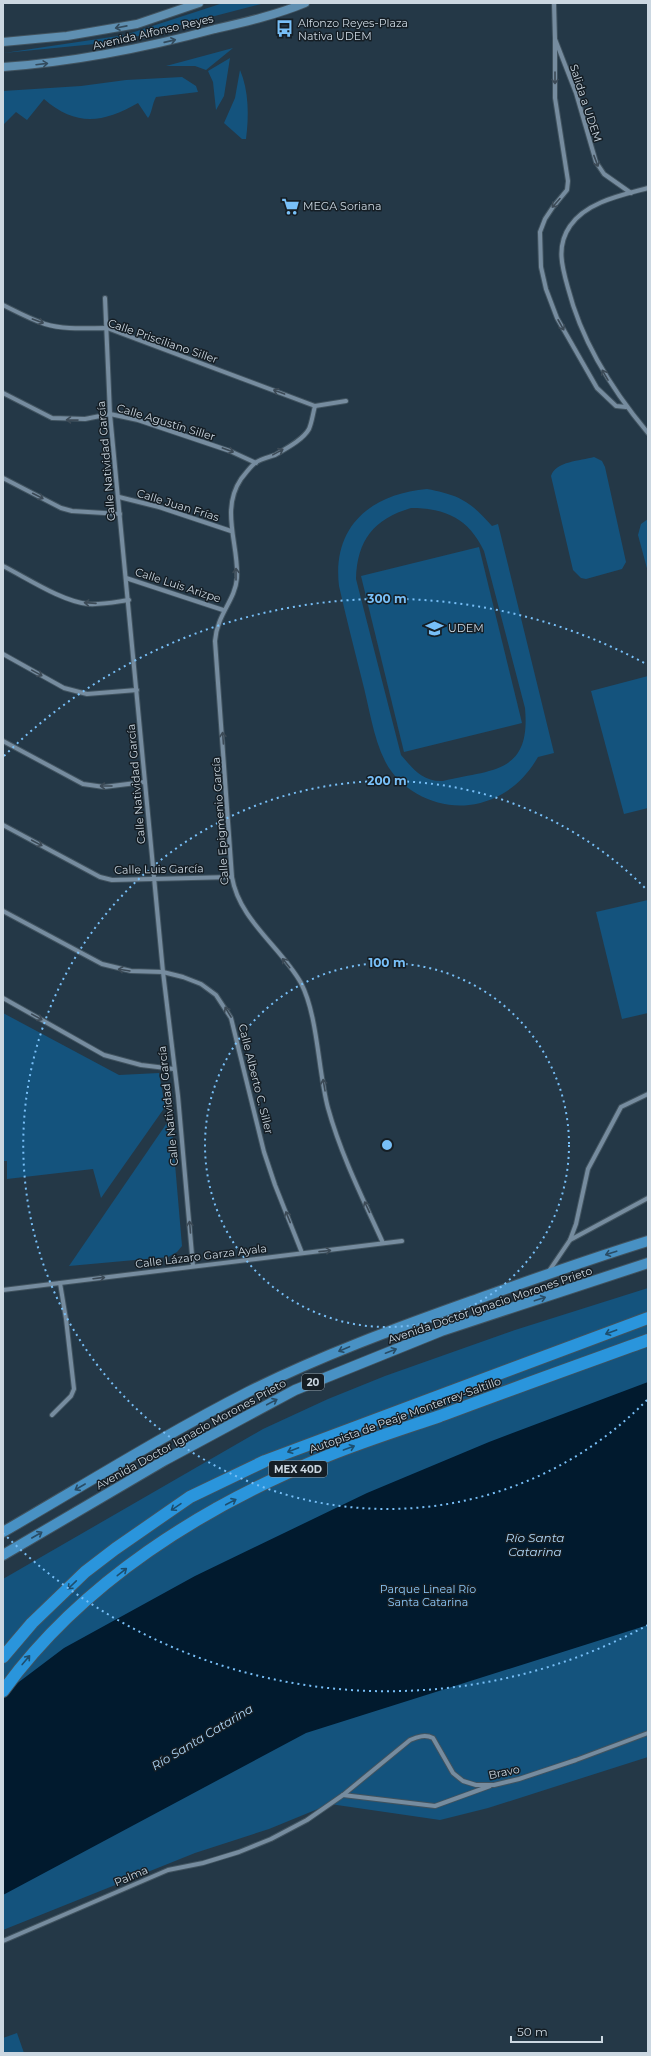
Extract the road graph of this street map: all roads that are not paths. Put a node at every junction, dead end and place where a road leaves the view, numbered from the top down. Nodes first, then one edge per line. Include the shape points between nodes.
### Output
1 (199, 3) edge
2 (305, 3) edge
3 (554, 3) edge
4 (555, 39) junction
5 (3, 42) edge
6 (3, 67) edge
7 (648, 188) edge
8 (631, 193) junction
9 (105, 298) dead end
10 (3, 305) edge
11 (107, 328) junction
12 (3, 393) edge
13 (346, 401) dead end
14 (315, 406) junction
15 (626, 407) junction
16 (110, 414) junction
17 (648, 433) edge
18 (256, 462) junction
19 (3, 478) edge
20 (119, 497) junction
21 (120, 514) junction
22 (231, 531) junction
23 (3, 566) edge
24 (126, 578) junction
25 (129, 600) junction
26 (224, 610) junction
27 (3, 654) edge
28 (137, 690) junction
29 (3, 741) edge
30 (144, 782) junction
31 (3, 825) edge
32 (232, 877) junction
33 (154, 880) junction
34 (3, 911) edge
35 (162, 972) junction
36 (3, 998) edge
37 (174, 1069) junction
38 (648, 1094) edge
39 (648, 1198) edge
40 (570, 1240) junction
41 (402, 1241) dead end
42 (648, 1241) edge
43 (383, 1243) junction
44 (302, 1253) junction
45 (648, 1263) edge
46 (193, 1266) junction
47 (546, 1275) junction
48 (60, 1283) junction
49 (3, 1290) edge
50 (648, 1318) edge
51 (648, 1340) edge
52 (52, 1415) dead end
53 (3, 1532) edge
54 (3, 1555) edge
55 (3, 1657) edge
56 (3, 1691) edge
57 (648, 1733) edge
58 (494, 1785) junction
59 (343, 1795) junction
60 (271, 1839) joint
61 (3, 1940) edge

1 -> 5 main road, Avenida Alfonso Reyes via 153,20 129,25 67,36
6 -> 2 main road, Avenida Alfonso Reyes via 118,53
3 - 4 street, Salida a UDEM
4 -> 8 street, Salida a UDEM via 576,93 596,162 604,174
4 -> 15 street via 555,98 568,181 567,190 545,219 540,232 546,289 557,318 597,388 616,406
7 - 8 street
15 -> 8 street via 593,354 574,314 560,260 562,245 569,227 578,216 597,205
9 - 11 street, Calle Natividad García
10 -> 11 street, Calle Prisciliano Siller via 46,324 81,329
14 -> 11 street, Calle Prisciliano Siller
11 - 16 street, Calle Natividad García
16 -> 12 street, Calle Agustín Siller via 85,419 52,418
13 - 14 street
18 -> 14 street, Calle Epigmenio García via 295,443 308,430
15 - 17 street
16 -> 18 street, Calle Agustín Siller via 138,420
16 - 20 street, Calle Natividad García
18 - 22 street, Calle Epigmenio García via 236,490 231,509
19 -> 21 street via 61,508
20 - 21 street, Calle Natividad García
20 - 22 street, Calle Juan Frías via 159,506
21 - 24 street, Calle Natividad García
26 -> 22 street, Calle Epigmenio García via 234,592 236,578 235,546
25 -> 23 street via 87,604 57,594
24 - 25 street, Calle Natividad García
24 - 26 street, Calle Luis Arizpe
25 - 28 street, Calle Natividad García
32 -> 26 street, Calle Epigmenio García via 215,641 218,622
27 -> 28 street via 64,688 86,694
28 - 30 street, Calle Natividad García
30 -> 29 street via 104,786 83,784
30 - 33 street, Calle Natividad García
31 -> 33 street, Calle Luis García via 100,877 112,880
32 - 33 street, Calle Luis García
43 -> 32 street, Calle Epigmenio García via 355,1181 328,1107 302,985 245,910
33 - 35 street, Calle Natividad García
35 -> 34 street, Calle Alberto C. Siller via 131,971 102,964
35 - 37 street, Calle Natividad García
44 -> 35 street, Calle Alberto C. Siller via 264,1152 231,1018 216,995 201,984
36 -> 37 street via 104,1055 140,1065
46 -> 37 street, Calle Natividad García
38 - 40 street via 621,1107 588,1169
39 - 40 street
40 - 47 street
41 - 43 street, Calle Lázaro Garza Ayala
42 -> 47 main road, Avenida Doctor Ignacio Morones Prieto / 20
44 -> 43 street, Calle Lázaro Garza Ayala
44 - 46 street, Calle Lázaro Garza Ayala
54 -> 45 main road, Avenida Doctor Ignacio Morones Prieto / 20 via 165,1460 295,1390 441,1332
48 -> 46 street, Calle Lázaro Garza Ayala
47 -> 53 main road, Avenida Doctor Ignacio Morones Prieto / 20 via 366,1339 248,1392
48 - 49 street, Calle Lázaro Garza Ayala
48 - 52 street via 74,1389 71,1396
50 -> 55 highway, Autopista de Peaje Monterrey-Saltillo / MEX 40D via 264,1461 190,1497 86,1572 32,1623
56 -> 51 highway, Autopista de Peaje Monterrey-Saltillo / MEX 40D via 25,1661 81,1605 192,1522 265,1484 327,1456
57 - 58 street, Bravo via 576,1760
58 - 59 street via 435,1806
58 - 59 street, Bravo via 476,1785 463,1781 452,1773 433,1738 424,1736 410,1740
59 - 60 street, Bravo via 307,1820
60 - 61 street, Palma via 239,1852 168,1870

